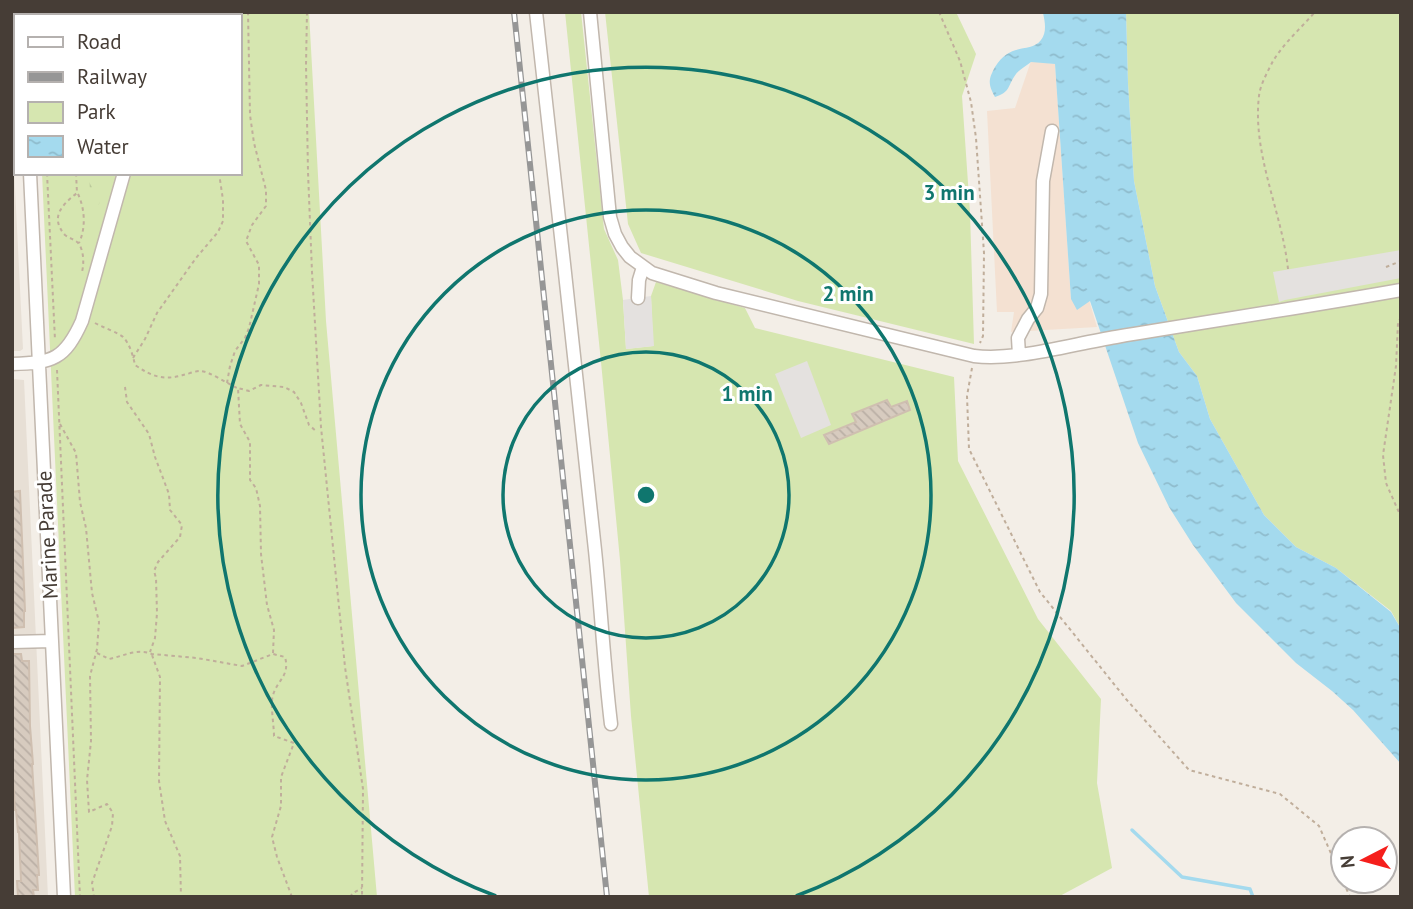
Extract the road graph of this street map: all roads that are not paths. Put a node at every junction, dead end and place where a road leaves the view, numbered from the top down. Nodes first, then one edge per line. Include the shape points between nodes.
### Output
1 (536, 12) edge
2 (590, 12) edge
3 (1052, 131) dead end
4 (30, 175) edge
5 (123, 175) edge
6 (643, 267) junction
7 (1392, 282) edge
8 (638, 298) dead end
9 (1019, 355) junction
10 (39, 363) junction
11 (12, 364) edge
12 (52, 640) junction
13 (12, 642) edge
14 (611, 724) dead end
15 (64, 897) edge

1 - 14 street
2 - 6 street via 610,217 622,247
3 - 9 street via 1043,181 1041,294 1018,338
4 - 10 street, Marine Parade
5 - 10 street via 73,341
6 - 8 street
6 - 9 street via 716,292 974,356
7 - 9 street
10 - 11 street
10 - 12 street, Marine Parade
12 - 13 street
12 - 15 street, Marine Parade

